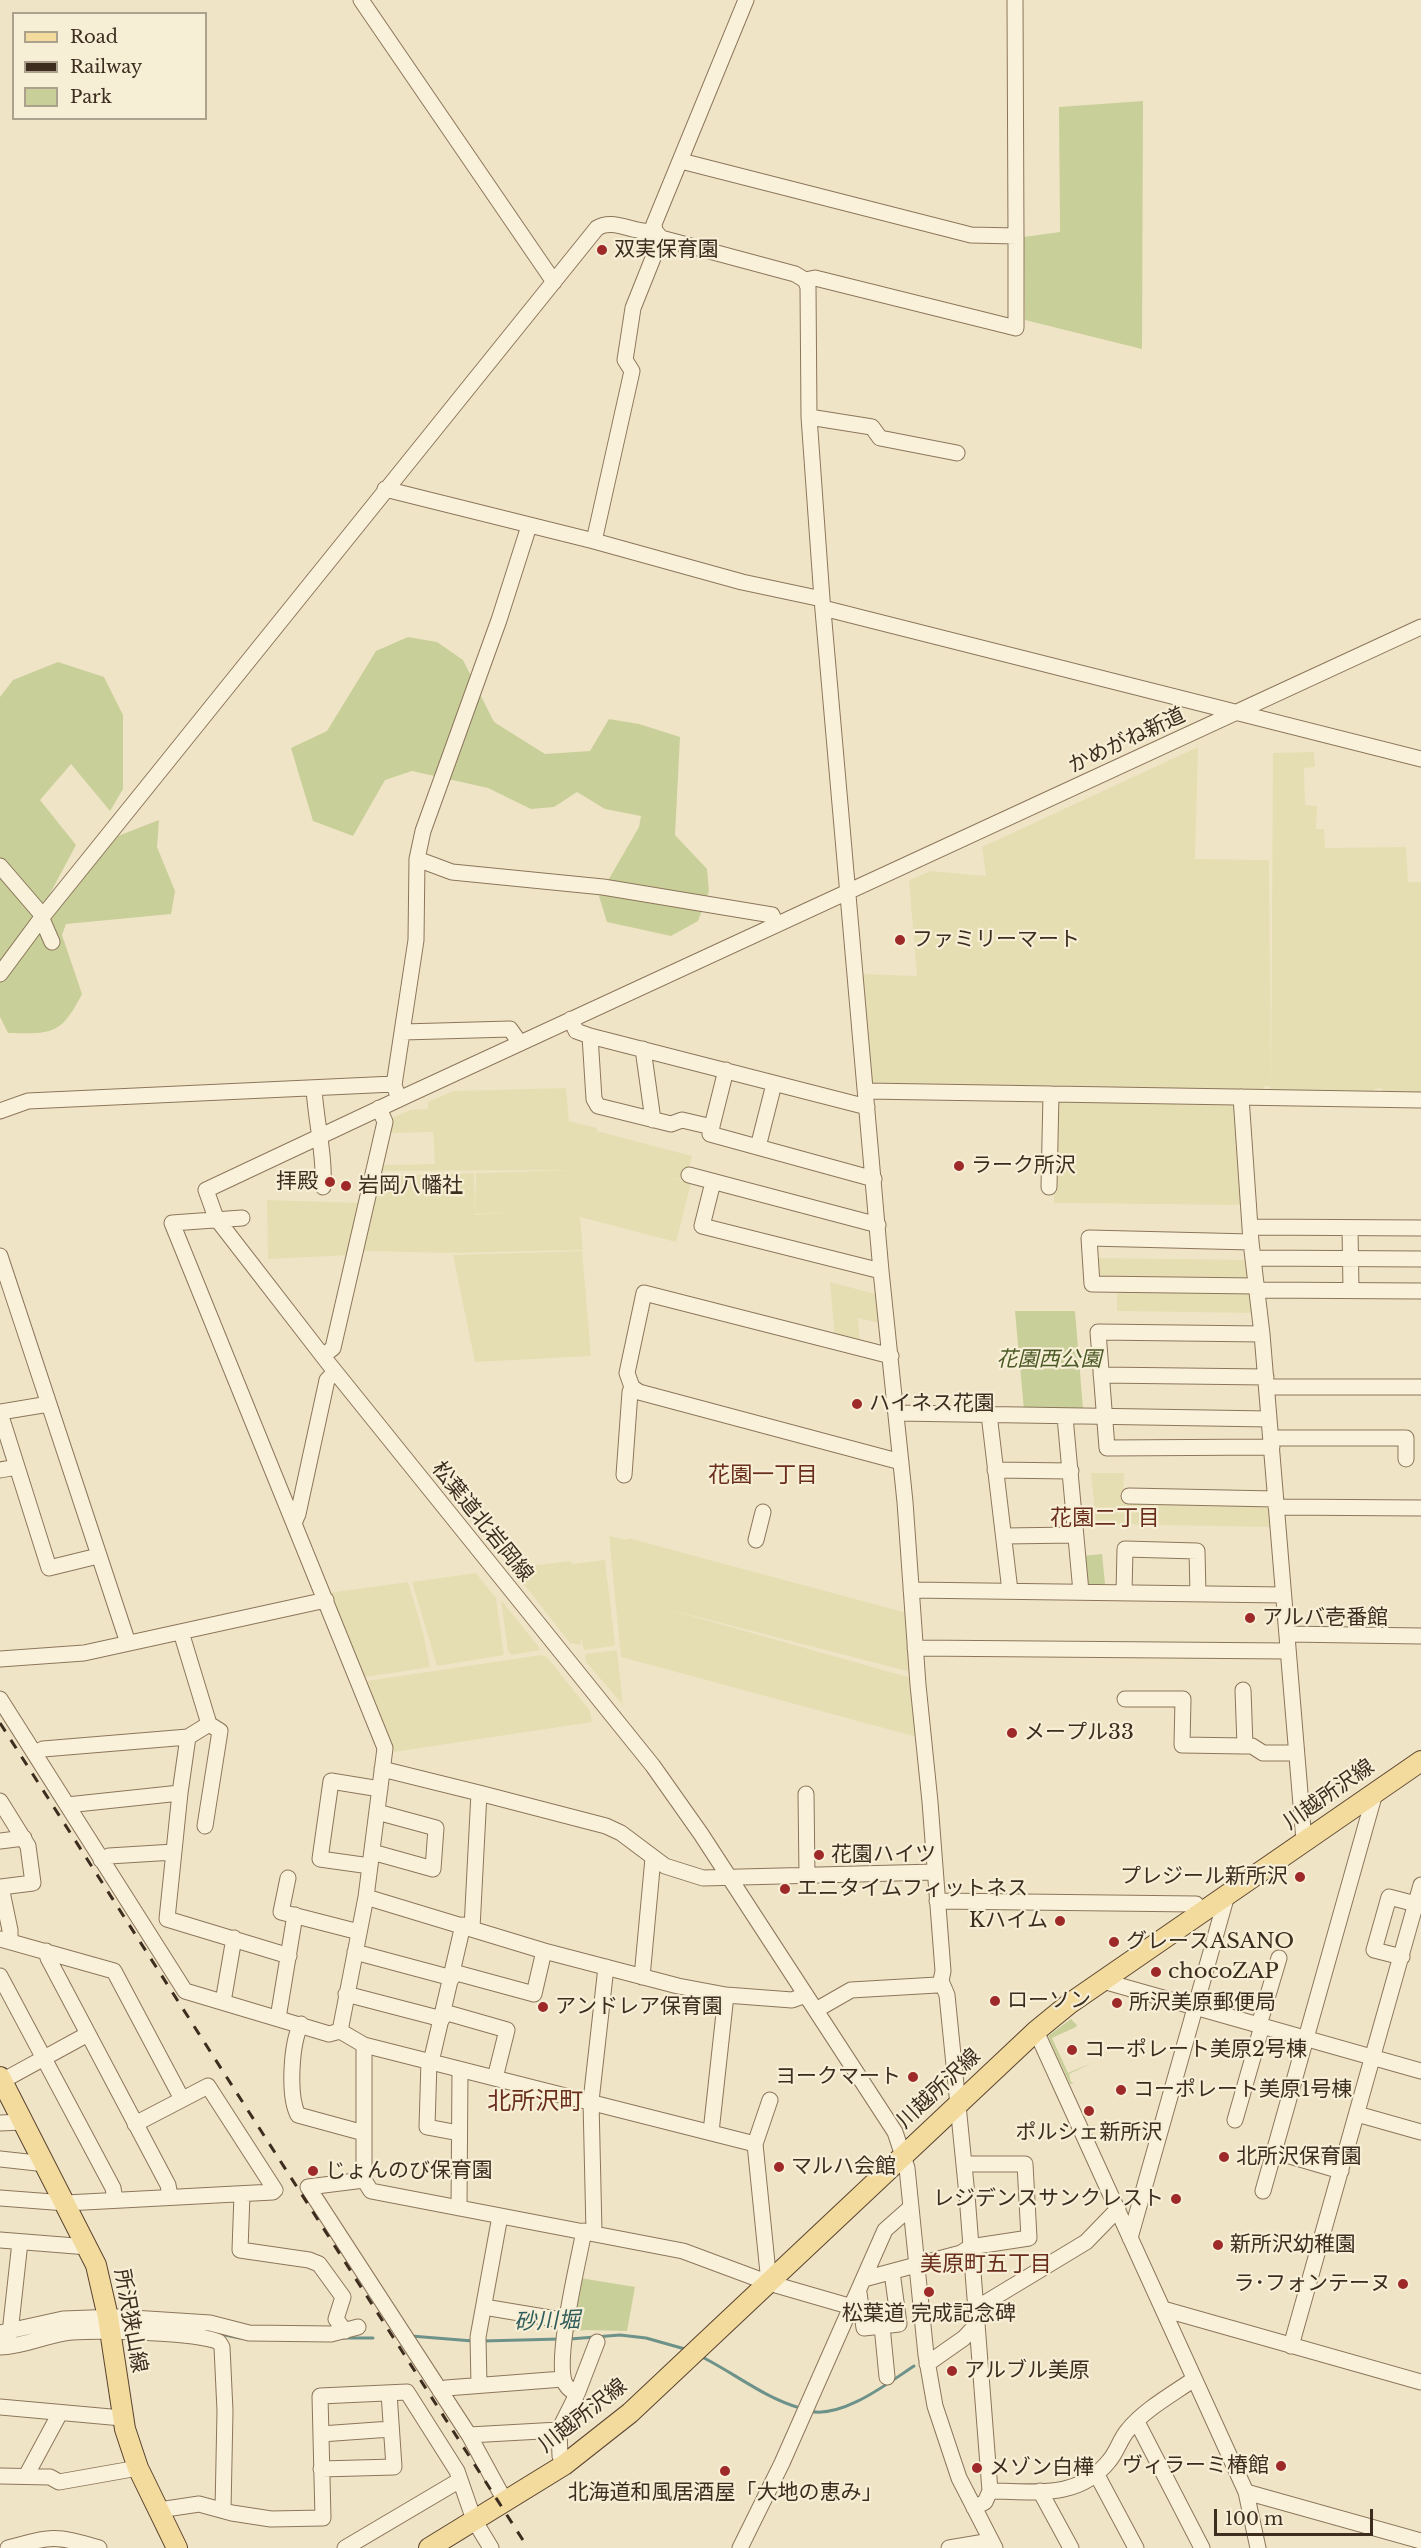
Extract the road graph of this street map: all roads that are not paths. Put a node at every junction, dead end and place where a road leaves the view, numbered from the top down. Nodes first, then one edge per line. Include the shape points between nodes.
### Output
1 (361, 0) edge
2 (746, 0) edge
3 (1015, 0) edge
4 (681, 161) junction
5 (658, 234) junction
6 (1016, 236) junction
7 (805, 280) junction
8 (554, 282) junction
9 (809, 417) junction
10 (957, 453) dead end
11 (385, 489) junction
12 (529, 526) junction
13 (594, 541) junction
14 (823, 603) junction
15 (1421, 627) edge
16 (1239, 712) junction
17 (1421, 759) edge
18 (417, 858) junction
19 (0, 866) edge
20 (849, 891) junction
21 (42, 917) junction
22 (776, 924) junction
23 (52, 942) dead end
24 (0, 974) edge
25 (571, 1019) junction
26 (403, 1032) junction
27 (590, 1036) junction
28 (520, 1043) junction
29 (644, 1049) junction
30 (726, 1070) junction
31 (774, 1084) junction
32 (314, 1089) junction
33 (397, 1091) junction
34 (866, 1091) junction
35 (1051, 1094) junction
36 (1241, 1097) junction
37 (1421, 1100) edge
38 (867, 1107) junction
39 (379, 1108) junction
40 (0, 1111) edge
41 (653, 1120) junction
42 (712, 1127) junction
43 (318, 1137) junction
44 (758, 1146) junction
45 (689, 1175) dead end
46 (874, 1179) junction
47 (713, 1182) junction
48 (323, 1187) dead end
49 (1049, 1187) dead end
50 (206, 1190) joint
51 (216, 1218) junction
52 (242, 1218) dead end
53 (878, 1225) junction
54 (1350, 1228) junction
55 (1421, 1228) edge
56 (1251, 1234) junction
57 (0, 1256) edge
58 (1253, 1258) junction
59 (1350, 1258) junction
60 (1421, 1259) edge
61 (881, 1271) junction
62 (1257, 1288) junction
63 (1351, 1290) junction
64 (1421, 1291) edge
65 (1262, 1334) junction
66 (323, 1356) junction
67 (891, 1356) junction
68 (335, 1372) junction
69 (1101, 1375) junction
70 (1266, 1382) junction
71 (632, 1387) junction
72 (1421, 1387) edge
73 (48, 1404) junction
74 (0, 1413) edge
75 (897, 1413) junction
76 (989, 1414) junction
77 (1065, 1417) junction
78 (1106, 1418) junction
79 (1269, 1419) junction
80 (1272, 1442) junction
81 (1406, 1460) dead end
82 (901, 1462) junction
83 (17, 1467) junction
84 (0, 1470) edge
85 (995, 1470) junction
86 (1071, 1471) junction
87 (624, 1475) dead end
88 (1129, 1496) dead end
89 (1275, 1503) junction
90 (1421, 1508) edge
91 (763, 1512) dead end
92 (294, 1522) junction
93 (1075, 1535) junction
94 (1004, 1536) junction
95 (756, 1540) dead end
96 (98, 1556) junction
97 (911, 1590) junction
98 (1010, 1591) junction
99 (1081, 1592) junction
100 (1124, 1593) junction
101 (1197, 1594) junction
102 (1283, 1595) junction
103 (326, 1600) junction
104 (181, 1632) junction
105 (1287, 1634) junction
106 (1421, 1636) edge
107 (128, 1643) junction
108 (915, 1648) junction
109 (1288, 1651) junction
110 (0, 1659) edge
111 (1243, 1690) dead end
112 (0, 1699) edge
113 (1125, 1699) dead end
114 (209, 1724) junction
115 (188, 1737) junction
116 (1245, 1746) junction
117 (35, 1753) junction
118 (1296, 1753) junction
119 (1421, 1761) edge
120 (382, 1769) junction
121 (380, 1789) junction
122 (180, 1793) junction
123 (479, 1793) junction
124 (1375, 1793) junction
125 (806, 1794) dead end
126 (0, 1801) edge
127 (67, 1805) junction
128 (377, 1812) junction
129 (205, 1826) dead end
130 (24, 1838) junction
131 (0, 1841) edge
132 (1304, 1841) junction
133 (174, 1852) junction
134 (653, 1858) junction
135 (371, 1859) junction
136 (101, 1860) junction
137 (935, 1872) junction
138 (807, 1876) junction
139 (288, 1878) dead end
140 (730, 1878) junction
141 (1421, 1886) edge
142 (1227, 1895) junction
143 (366, 1897) junction
144 (938, 1901) junction
145 (1416, 1904) junction
146 (1202, 1912) junction
147 (295, 1915) junction
148 (1416, 1925) edge
149 (467, 1927) junction
150 (359, 1932) junction
151 (234, 1938) junction
152 (5, 1940) edge
153 (46, 1951) junction
154 (544, 1951) junction
155 (355, 1952) junction
156 (289, 1956) junction
157 (1402, 1957) junction
158 (1279, 1958) dead end
159 (606, 1967) junction
160 (453, 1975) junction
161 (0, 1976) edge
162 (642, 1977) junction
163 (1103, 1981) junction
164 (941, 1982) junction
165 (346, 1994) junction
166 (726, 1995) junction
167 (806, 1995) junction
168 (223, 2002) junction
169 (1196, 2007) junction
170 (816, 2010) junction
171 (443, 2016) junction
172 (278, 2018) junction
173 (301, 2024) junction
174 (1261, 2025) junction
175 (340, 2031) junction
176 (1036, 2031) junction
177 (88, 2034) junction
178 (1305, 2038) junction
179 (364, 2045) junction
180 (44, 2058) junction
181 (1374, 2058) junction
182 (430, 2062) junction
183 (460, 2070) junction
184 (1421, 2071) edge
185 (495, 2078) junction
186 (1, 2079) edge
187 (182, 2099) junction
188 (770, 2100) dead end
189 (591, 2101) junction
190 (957, 2105) junction
191 (1358, 2114) junction
192 (1235, 2120) dead end
193 (23, 2122) junction
194 (0, 2123) edge
195 (135, 2124) junction
196 (711, 2132) junction
197 (1421, 2132) edge
198 (364, 2133) junction
199 (459, 2133) junction
200 (755, 2144) junction
201 (1273, 2151) junction
202 (904, 2155) junction
203 (0, 2159) edge
204 (46, 2164) junction
205 (964, 2164) junction
206 (1341, 2171) junction
207 (364, 2180) junction
208 (1263, 2191) dead end
209 (242, 2194) junction
210 (170, 2196) junction
211 (0, 2198) edge
212 (114, 2199) junction
213 (66, 2202) junction
214 (911, 2207) junction
215 (459, 2208) junction
216 (1118, 2209) junction
217 (500, 2216) junction
218 (589, 2232) junction
219 (1130, 2238) junction
220 (0, 2240) edge
221 (20, 2242) junction
222 (88, 2247) junction
223 (970, 2247) junction
224 (916, 2266) junction
225 (892, 2272) junction
226 (769, 2283) junction
227 (861, 2285) junction
228 (484, 2307) junction
229 (852, 2307) junction
230 (1163, 2309) junction
231 (976, 2318) junction
232 (109, 2324) junction
233 (882, 2326) junction
234 (5, 2333) edge
235 (566, 2333) junction
236 (597, 2342) dead end
237 (1291, 2346) junction
238 (0, 2347) edge
239 (927, 2364) junction
240 (887, 2377) dead end
241 (564, 2379) junction
242 (1194, 2379) junction
243 (1421, 2382) edge
244 (479, 2385) junction
245 (440, 2391) junction
246 (389, 2393) junction
247 (577, 2394) junction
248 (0, 2406) edge
249 (60, 2412) junction
250 (122, 2418) junction
251 (1137, 2421) junction
252 (391, 2429) junction
253 (559, 2430) junction
254 (321, 2434) junction
255 (469, 2435) junction
256 (564, 2465) junction
257 (138, 2468) junction
258 (321, 2469) junction
259 (1097, 2475) junction
260 (0, 2476) edge
261 (27, 2476) junction
262 (460, 2480) junction
263 (990, 2491) junction
264 (1040, 2491) junction
265 (1246, 2492) junction
266 (505, 2500) junction
267 (974, 2508) junction
268 (159, 2510) junction
269 (223, 2510) junction
270 (474, 2520) junction
271 (1421, 2541) edge
272 (993, 2544) edge
273 (91, 2547) edge
274 (8, 2548) edge
275 (177, 2548) edge
276 (345, 2548) edge
277 (429, 2548) edge
278 (491, 2548) edge
279 (740, 2548) edge
280 (949, 2548) edge
281 (1071, 2548) edge
282 (1136, 2548) edge
283 (1202, 2548) edge
284 (1258, 2548) edge

1 - 8 street
2 - 4 street
3 - 6 street
4 - 5 street via 654,224
4 - 6 street via 970,235
5 - 7 street
5 - 8 street via 601,225
5 - 13 street via 633,308 625,360 632,371
6 - 7 street via 1016,328 815,278
7 - 9 street
8 - 11 street
9 - 10 street via 872,427 880,438
9 - 14 street
11 - 12 street
11 - 21 street
12 - 13 street
12 - 18 street
13 - 14 street
14 - 16 street
14 - 20 street
15 - 16 street, かめがね新道
16 - 17 street
16 - 20 street, かめがね新道
18 - 22 street via 452,872 603,887 771,915
18 - 26 street via 416,940
19 - 21 street
20 - 22 street, かめがね新道
20 - 34 street
21 - 23 street
21 - 24 street
22 - 25 street, かめがね新道
25 - 27 street via 576,1031
25 - 28 street, かめがね新道
26 - 28 street via 510,1029
26 - 33 street
27 - 29 street
27 - 41 street via 595,1103
28 - 33 street, かめがね新道
29 - 30 street
29 - 41 street
30 - 31 street
30 - 42 street
31 - 38 street
31 - 44 street
32 - 33 street
32 - 40 street via 28,1101
32 - 43 street
33 - 39 street, かめがね新道
34 - 35 street
34 - 38 street
35 - 36 street
35 - 49 street
36 - 37 street
36 - 56 street
38 - 46 street
39 - 43 street, かめがね新道
39 - 66 street via 385,1122 333,1348
41 - 42 street via 670,1124 682,1120
42 - 44 street via 710,1134
43 - 48 street
43 - 50 street, かめがね新道
44 - 46 street
45 - 47 street
46 - 53 street
47 - 53 street
47 - 61 street via 702,1226
50 - 51 street, 松葉道北岩岡線
51 - 52 street
51 - 66 street, 松葉道北岩岡線
51 - 92 street via 172,1223
53 - 61 street
54 - 55 street
54 - 56 street
54 - 59 street
56 - 58 street
56 - 62 street via 1089,1238 1092,1284
57 - 73 street
58 - 59 street
58 - 62 street
59 - 60 street
59 - 63 street
61 - 67 street
62 - 63 street
62 - 65 street
63 - 64 street
65 - 69 street via 1098,1332
65 - 70 street
66 - 68 street, 松葉道北岩岡線
67 - 71 street via 644,1293 627,1373
67 - 75 street
68 - 92 street via 327,1380
68 - 140 street, 松葉道北岩岡線 via 652,1766
69 - 70 street
69 - 78 street
70 - 72 street
70 - 79 street
71 - 82 street
71 - 87 street
73 - 74 street
73 - 96 street
74 - 83 street
75 - 76 street
75 - 82 street
76 - 77 street
76 - 85 street
77 - 78 street
77 - 86 street
78 - 79 street
78 - 80 street via 1107,1448
79 - 80 street
80 - 81 street via 1406,1438
80 - 89 street
82 - 97 street
83 - 84 street
83 - 96 street via 49,1568
85 - 86 street
85 - 94 street
86 - 93 street
88 - 89 street
89 - 90 street
89 - 102 street
91 - 95 street
92 - 103 street
93 - 94 street
93 - 99 street
94 - 98 street
96 - 107 street
97 - 98 street
97 - 108 street
98 - 99 street
99 - 100 street
100 - 101 street
100 - 101 street via 1125,1549 1197,1551
101 - 102 street
102 - 105 street
103 - 104 street
103 - 120 street via 383,1740
104 - 107 street
104 - 114 street
105 - 106 street
105 - 109 street
107 - 110 street via 84,1653
108 - 109 street
108 - 137 street
109 - 118 street
111 - 116 street
112 - 117 street
113 - 116 street via 1183,1699 1182,1745
114 - 115 street
114 - 129 street via 220,1731
115 - 117 street via 43,1749
115 - 122 street
116 - 118 street via 1263,1753
117 - 127 street
118 - 132 street
119 - 124 main road, 川越所沢線
120 - 121 street
120 - 123 street
121 - 128 street
121 - 135 street via 331,1781 320,1858
122 - 127 street
122 - 133 street
123 - 134 street via 606,1826
123 - 149 street
124 - 132 main road, 川越所沢線
124 - 178 street
125 - 138 street
126 - 130 street
127 - 136 street
128 - 135 street
128 - 135 street via 436,1828 434,1869
130 - 131 street
130 - 152 street via 33,1883 1,1887 10,1930
132 - 142 main road, 川越所沢線
133 - 136 street via 109,1856
133 - 151 street via 167,1919
134 - 140 street via 693,1876
134 - 162 street
135 - 143 street
136 - 168 street via 181,1988
137 - 138 street
137 - 144 street
138 - 140 street
139 - 147 street via 281,1912
140 - 167 street, 松葉道北岩岡線
141 - 145 street
142 - 146 main road, 川越所沢線
142 - 169 street
143 - 149 street
143 - 150 street
144 - 146 street via 1196,1904
144 - 164 street
145 - 148 street
145 - 157 street via 1389,1897 1374,1950
146 - 163 main road, 川越所沢線
147 - 150 street
147 - 156 street
148 - 157 street
149 - 154 street
149 - 160 street
150 - 155 street
151 - 156 street
151 - 168 street
152 - 153 street
153 - 177 street
153 - 187 street via 114,1971
154 - 159 street
154 - 160 street via 534,1994
155 - 160 street
155 - 165 street
156 - 172 street
157 - 181 street
158 - 174 street
159 - 162 street
159 - 189 street
160 - 171 street
161 - 180 street
162 - 166 street
163 - 169 street
163 - 176 main road, 川越所沢線
164 - 170 street via 933,1986 851,1990
164 - 190 street via 947,1995
165 - 171 street
165 - 175 street
166 - 167 street via 792,2000
166 - 196 street
167 - 170 street, 松葉道北岩岡線
168 - 172 street
169 - 174 street
169 - 219 street
170 - 202 street, 松葉道北岩岡線 via 895,2132
171 - 182 street
171 - 185 street via 507,2030
172 - 173 street
173 - 175 street via 330,2034
173 - 198 street via 294,2045 293,2105 298,2115
174 - 178 street
174 - 192 street
175 - 179 street
176 - 190 main road, 川越所沢線
176 - 216 street
177 - 180 street
177 - 195 street
178 - 181 street
178 - 201 street
179 - 182 street
179 - 198 street
180 - 186 street
180 - 212 street via 113,2188
181 - 184 street
181 - 191 street
182 - 183 street
182 - 199 street via 427,2127
183 - 185 street
183 - 199 street
185 - 189 street
186 - 193 main road, 所沢狭山線
187 - 195 street
187 - 209 street via 211,2087 274,2186 273,2192
188 - 200 street
189 - 196 street
189 - 218 street
190 - 202 main road, 川越所沢線
190 - 205 street
191 - 197 street
191 - 206 street
193 - 194 street
193 - 204 main road, 所沢狭山線
195 - 210 street
196 - 200 street
198 - 207 street
199 - 215 street
200 - 226 street
201 - 206 street
201 - 208 street
202 - 214 street, 松葉道北岩岡線
202 - 226 main road, 川越所沢線
203 - 204 street
204 - 213 main road, 所沢狭山線
205 - 223 street
205 - 223 street via 1025,2164 1029,2238
206 - 237 street
207 - 215 street via 371,2191
207 - 245 street via 308,2187
209 - 210 street
209 - 232 street via 240,2250 319,2264 343,2297 336,2319 352,2329 331,2334 249,2333 210,2324
210 - 212 street
211 - 213 street
212 - 213 street
213 - 222 main road, 所沢狭山線
214 - 224 street, 松葉道北岩岡線
214 - 227 street via 885,2230
215 - 217 street
216 - 219 street
216 - 231 street via 1086,2242 980,2306
217 - 218 street
217 - 228 street
218 - 226 street via 682,2251
218 - 235 street
219 - 230 street
220 - 221 street
221 - 222 street
221 - 234 street
222 - 232 main road, 所沢狭山線 via 101,2279
223 - 224 street via 966,2252
223 - 231 street
224 - 225 street
224 - 239 street, 松葉道北岩岡線
225 - 227 street
225 - 233 street via 899,2324
226 - 229 street
226 - 256 main road, 川越所沢線 via 630,2413
227 - 229 street
227 - 233 street via 864,2328
228 - 235 street
228 - 244 street via 477,2341
229 - 279 street
230 - 237 street
230 - 242 street
231 - 239 street via 964,2338
231 - 263 street
232 - 234 street via 63,2319
232 - 238 street via 17,2347
232 - 250 main road, 所沢狭山線
232 - 269 street via 219,2342 225,2410
233 - 240 street
235 - 241 street
236 - 247 street
237 - 243 street
239 - 267 street, 松葉道北岩岡線 via 942,2433
241 - 244 street
241 - 247 street
242 - 251 street
242 - 265 street
244 - 245 street
245 - 255 street
246 - 252 street
246 - 254 street via 320,2396
246 - 262 street via 407,2392
247 - 253 street
248 - 249 street
249 - 250 street
249 - 261 street
250 - 257 main road, 所沢狭山線
251 - 259 street
251 - 283 street
252 - 254 street
252 - 258 street via 394,2467
253 - 255 street
253 - 256 street
254 - 258 street
255 - 266 street
256 - 266 main road, 川越所沢線
257 - 261 street via 59,2482 50,2477
257 - 268 main road, 所沢狭山線
258 - 269 street via 323,2518 271,2519
259 - 264 street via 1064,2491
259 - 282 street
260 - 261 street
262 - 270 street
262 - 276 street
263 - 264 street
263 - 267 street via 985,2502
264 - 281 street
265 - 271 street
265 - 284 street
266 - 270 main road, 川越所沢線
267 - 272 street, 松葉道北岩岡線
268 - 269 street via 199,2504
268 - 275 main road, 所沢狭山線
270 - 277 main road, 川越所沢線
270 - 278 street
272 - 280 street
273 - 274 street via 54,2537

